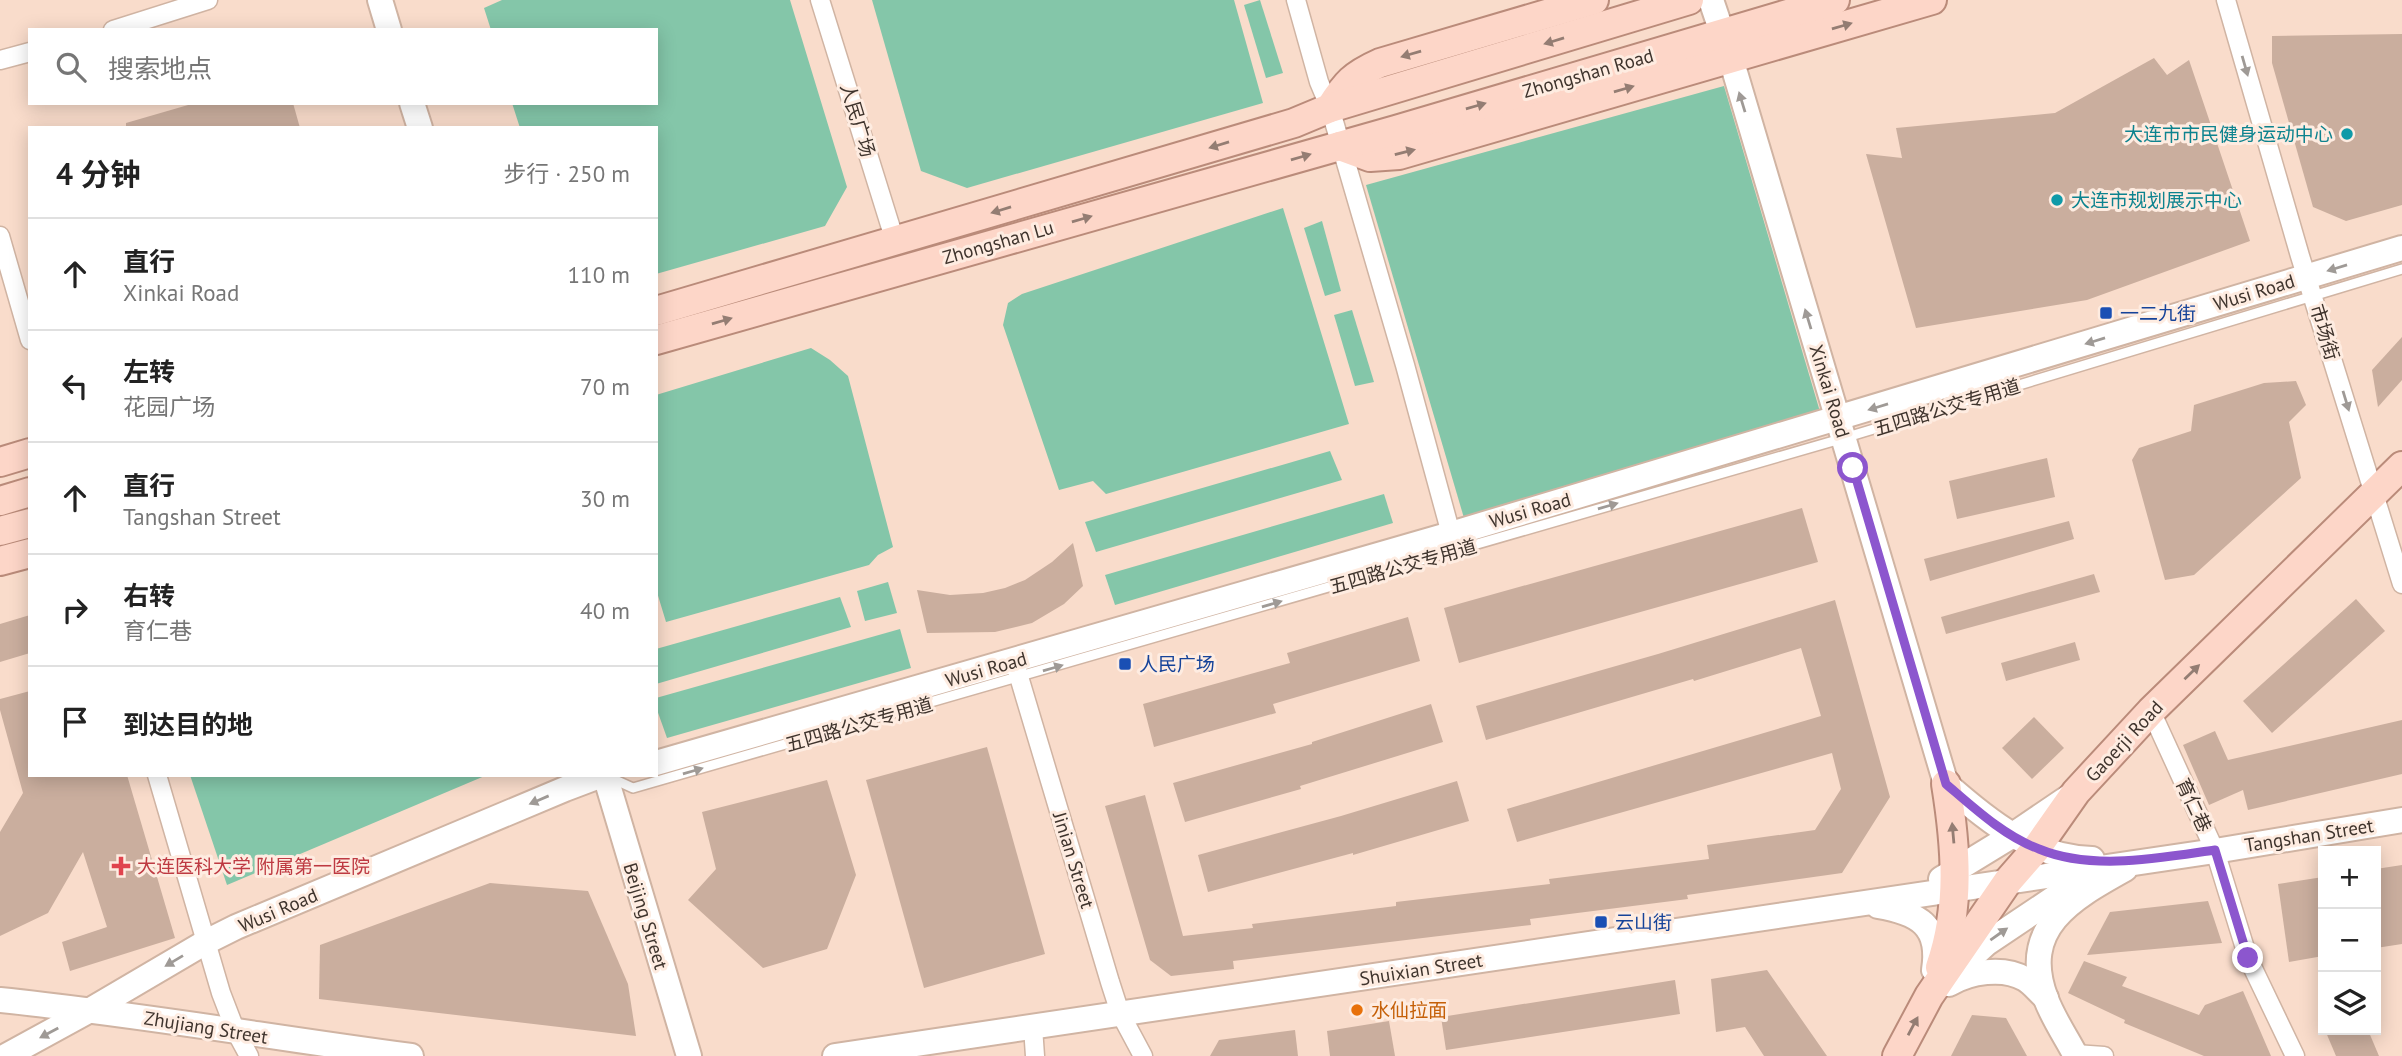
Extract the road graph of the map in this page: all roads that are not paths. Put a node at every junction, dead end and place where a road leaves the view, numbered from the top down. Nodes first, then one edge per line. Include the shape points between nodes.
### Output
1 (208, 0) edge
2 (380, 0) edge
3 (820, 0) edge
4 (1296, 0) edge
5 (1594, 0) edge
6 (1689, 0) edge
7 (1711, 0) edge
8 (1835, 0) edge
9 (1932, 0) edge
10 (2226, 0) edge
11 (1896, 7) edge
12 (119, 28) edge
13 (388, 28) edge
14 (1726, 46) junction
15 (28, 53) edge
16 (0, 60) edge
17 (413, 105) edge
18 (1330, 107) junction
19 (419, 126) edge
20 (1340, 146) junction
21 (0, 236) edge
22 (895, 241) junction
23 (2402, 248) edge
24 (2402, 269) edge
25 (2311, 285) junction
26 (658, 310) edge
27 (28, 333) edge
28 (658, 339) edge
29 (1841, 428) junction
30 (28, 454) edge
31 (0, 462) edge
32 (2402, 466) edge
33 (28, 493) edge
34 (2374, 495) junction
35 (0, 501) edge
36 (28, 524) edge
37 (0, 531) edge
38 (1451, 534) junction
39 (28, 553) edge
40 (0, 561) edge
41 (2402, 584) edge
42 (1016, 669) junction
43 (2151, 711) junction
44 (658, 762) edge
45 (158, 777) edge
46 (599, 777) edge
47 (605, 777) edge
48 (608, 777) edge
49 (1946, 784) junction
50 (2076, 792) junction
51 (2402, 820) edge
52 (2025, 842) junction
53 (2215, 850) junction
54 (2141, 861) junction
55 (1955, 879) junction
56 (2008, 881) junction
57 (1846, 905) junction
58 (206, 942) junction
59 (1929, 996) junction
60 (2046, 998) junction
61 (0, 1000) edge
62 (92, 1009) junction
63 (1120, 1013) junction
64 (1033, 1027) junction
65 (236, 1032) junction
66 (2075, 1055) edge
67 (6, 1056) edge
68 (249, 1056) edge
69 (411, 1056) edge
70 (689, 1056) edge
71 (835, 1056) edge
72 (1035, 1056) edge
73 (1143, 1056) edge
74 (1897, 1056) edge
75 (2104, 1056) edge
76 (2295, 1056) edge

1 - 12 street
2 - 13 main road
3 - 22 street, 人民广场
4 - 18 street
5 -> 18 main road via 1380,63 1347,82
6 -> 18 main road, Zhongshan Road
7 - 14 main road, Xinkai Road
8 - 14 main road
9 - 11 main road
10 -> 25 street, 市场街
14 -> 11 main road
20 -> 14 main road via 1370,157 1399,155
29 -> 14 main road, Xinkai Road
15 - 16 street
17 - 19 main road
18 - 20 street
18 -> 22 main road, Zhongshan Lu via 1294,123
28 -> 20 main road, Zhongshan Lu
20 - 38 street
21 - 27 street
22 - 26 main road, Zhongshan Lu
23 -> 25 main road, Wusi Road
24 - 25 lane
25 - 29 main road, Wusi Road
25 -> 34 street, 市场街
29 - 38 main road, Wusi Road
42 -> 29 lane, 五四路公交专用道
29 - 49 main road, Xinkai Road
30 - 31 main road
32 - 34 main road, Gaoerji Road
33 - 35 main road
34 - 41 street, 市场街
43 -> 34 main road, Gaoerji Road
36 - 37 main road
38 - 42 main road, Wusi Road
39 - 40 main road
42 - 44 main road, Wusi Road
48 -> 42 lane, 五四路公交专用道 via 633,788
42 - 63 street, Jinian Street
43 - 50 main road, Gaoerji Road
43 - 53 street, 育仁巷
45 - 58 street
46 -> 58 main road, Wusi Road
47 - 70 main road, Beijing Street
49 - 50 main road via 1999,815 2022,815
49 - 52 main road
55 -> 49 main road
50 - 52 main road, Gaoerji Road
51 - 53 main road, Tangshan Street
52 - 54 main road via 2063,857
52 - 55 main road
52 - 56 main road, Gaoerji Road
53 - 54 main road, Tangshan Street
53 - 76 street, 育仁巷 via 2248,958
54 - 56 main road, Tangshan Street
59 -> 54 main road via 1987,943 2074,885
54 - 60 main road via 2089,889 2049,925 2038,958
55 - 56 main road, Shuixian Street
55 - 57 main road, Shuixian Street
55 - 59 main road via 1950,932
56 - 59 main road, Gaoerji Road
57 - 59 main road via 1902,910 1924,922 1936,953
57 - 63 main road, Shuixian Street
58 -> 62 main road, Wusi Road
58 - 65 street
59 - 60 main road via 1960,977 1994,971 2024,978
74 -> 59 main road, Gaoerji Road
60 - 66 main road
61 - 62 main road, Zhujiang Street
62 - 65 main road, Zhujiang Street
62 -> 67 main road, Wusi Road
63 - 64 main road, Shuixian Street
63 - 73 street, Jinian Street
64 - 71 main road, Shuixian Street
64 - 72 street
65 - 68 street
65 - 69 main road, Zhujiang Street
66 - 75 street

